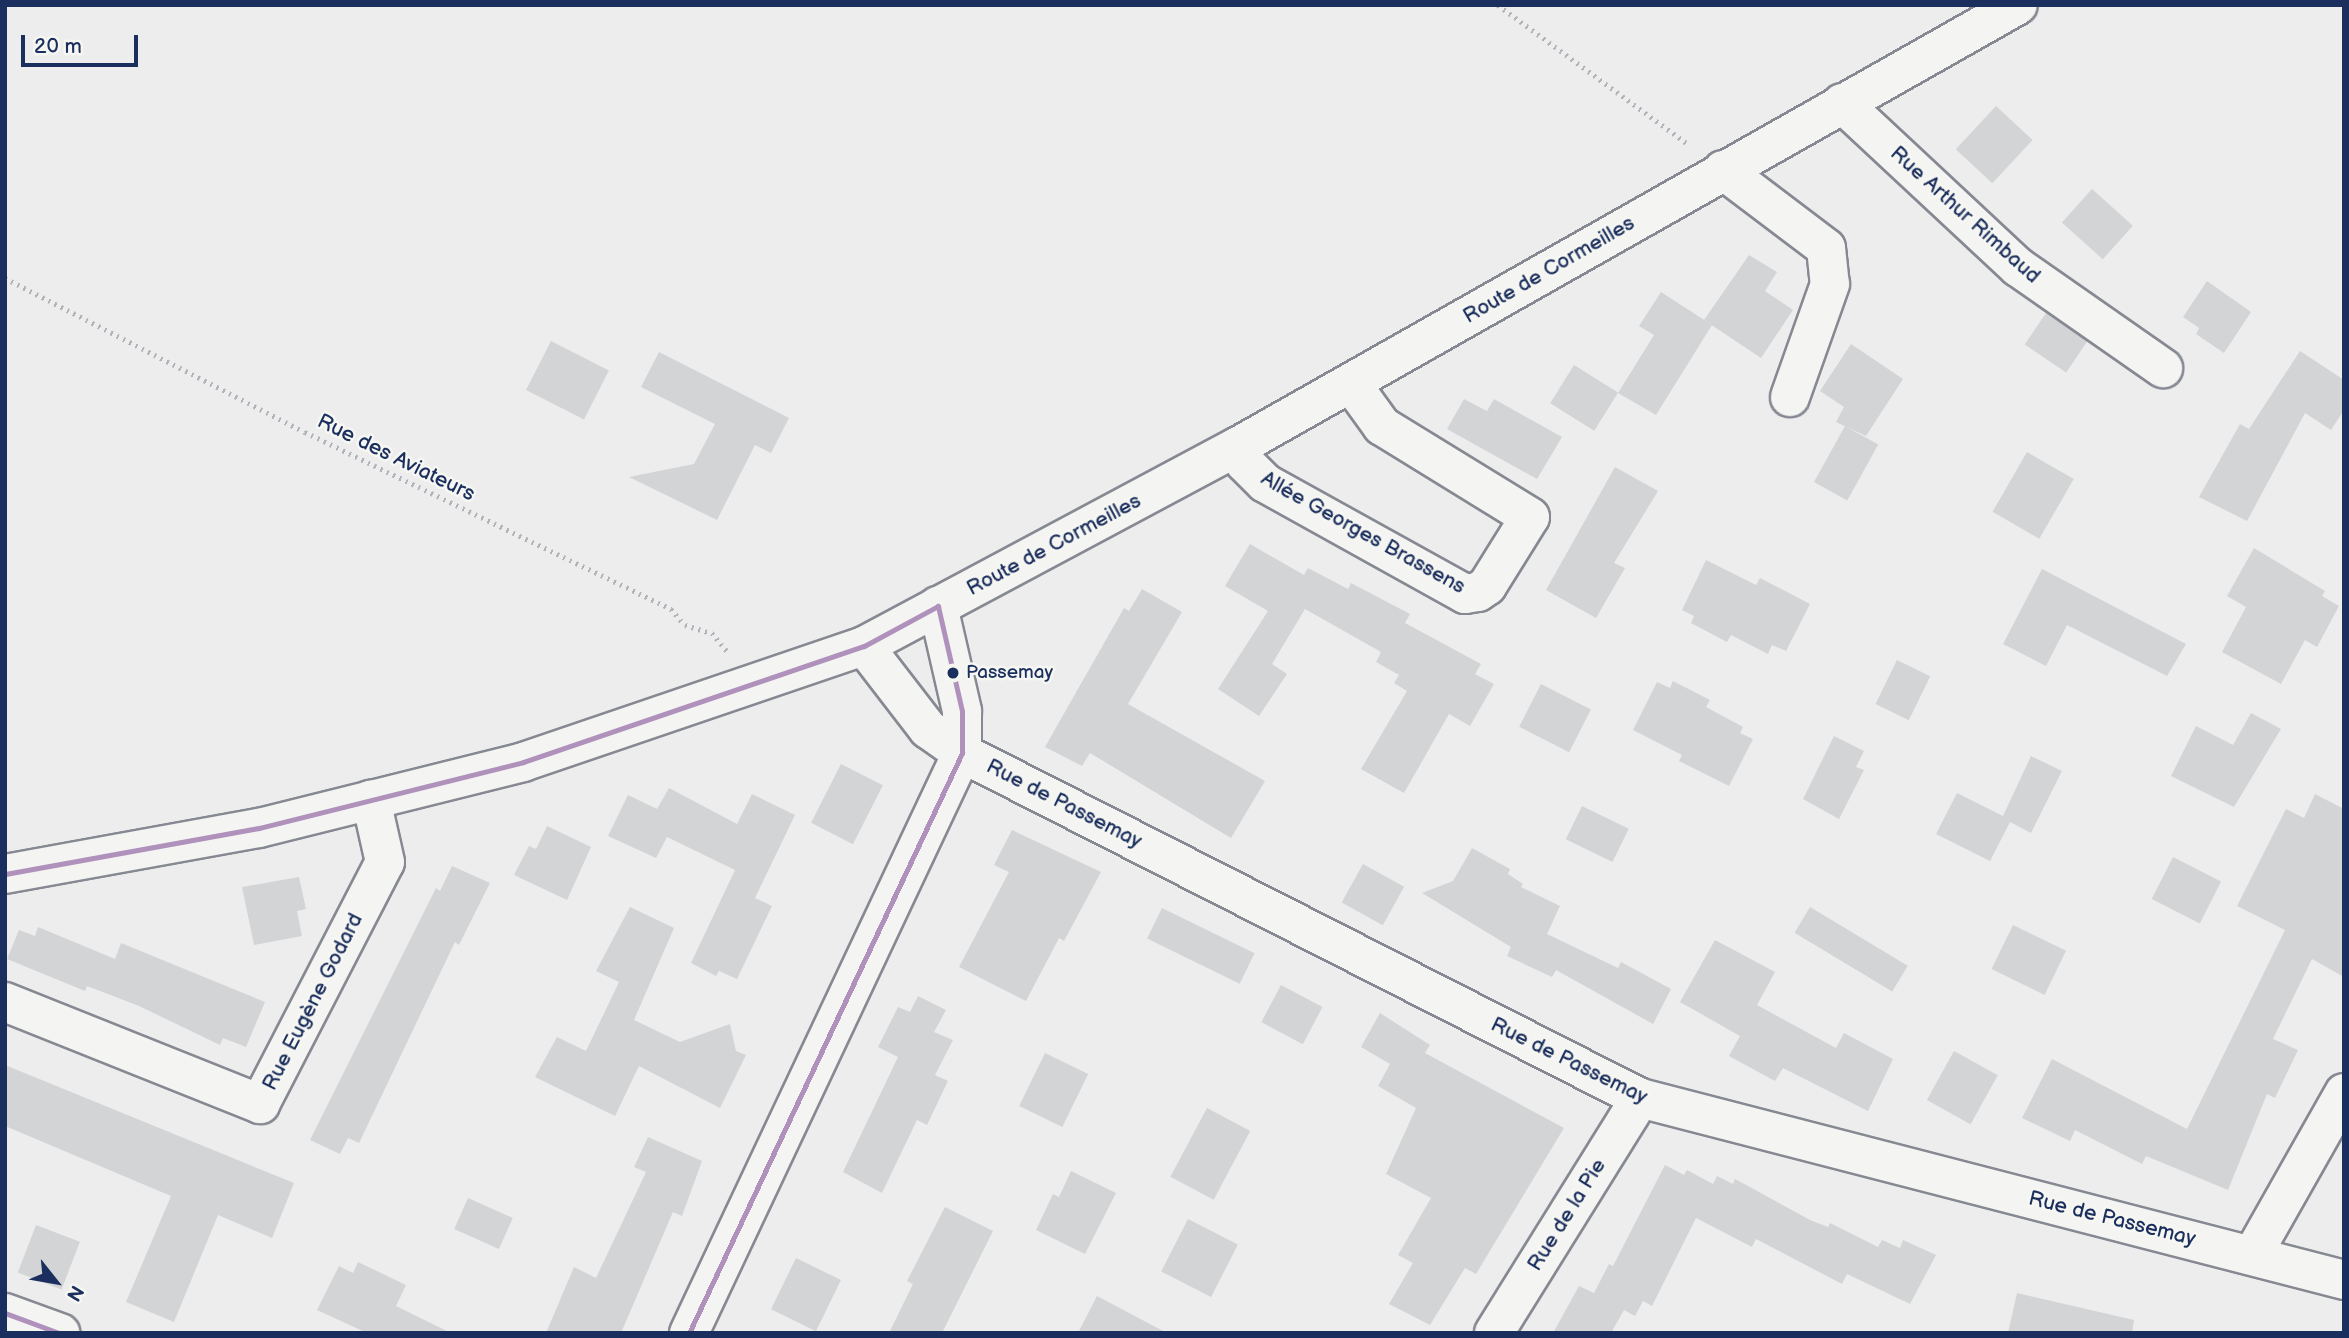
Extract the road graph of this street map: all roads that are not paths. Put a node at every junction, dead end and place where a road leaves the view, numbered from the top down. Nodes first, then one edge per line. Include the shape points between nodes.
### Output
1 (2018, 5) edge
2 (1842, 103) junction
3 (1723, 170) junction
4 (2163, 368) dead end
5 (1351, 383) junction
6 (1790, 397) dead end
7 (1237, 447) junction
8 (939, 606) junction
9 (864, 646) junction
10 (962, 753) junction
11 (371, 800) junction
12 (5, 874) edge
13 (5, 1002) edge
14 (2344, 1093) edge
15 (1640, 1098) junction
16 (2253, 1254) junction
17 (2344, 1280) edge
18 (5, 1313) edge
19 (60, 1333) edge
20 (689, 1333) edge
21 (1494, 1333) edge

1 - 2 street, Route de Cormeilles
2 - 3 street, Route de Cormeilles
2 - 4 street, Rue Arthur Rimbaud via 2018,267
3 - 5 street, Route de Cormeilles
3 - 6 street via 1826,248 1830,284
5 - 7 street, Route de Cormeilles
5 - 7 street, Allée Georges Brassens via 1382,425 1530,517 1487,586 1478,592 1465,594 1265,482 1245,463
7 - 8 street, Route de Cormeilles
8 - 9 street, Route de Cormeilles
8 - 10 street via 962,710
9 - 10 street, Rue de Passemay via 928,729
9 - 11 street, Route de Cormeilles via 523,762
10 - 15 street, Rue de Passemay
10 - 20 street
11 - 12 street, Route de Cormeilles via 259,828
11 - 13 street, Rue Eugène Godard via 385,862 260,1104
14 - 16 street
15 - 16 street, Rue de Passemay
15 - 21 street, Rue de la Pie
16 - 17 street, Rue de Passemay
18 - 19 street

